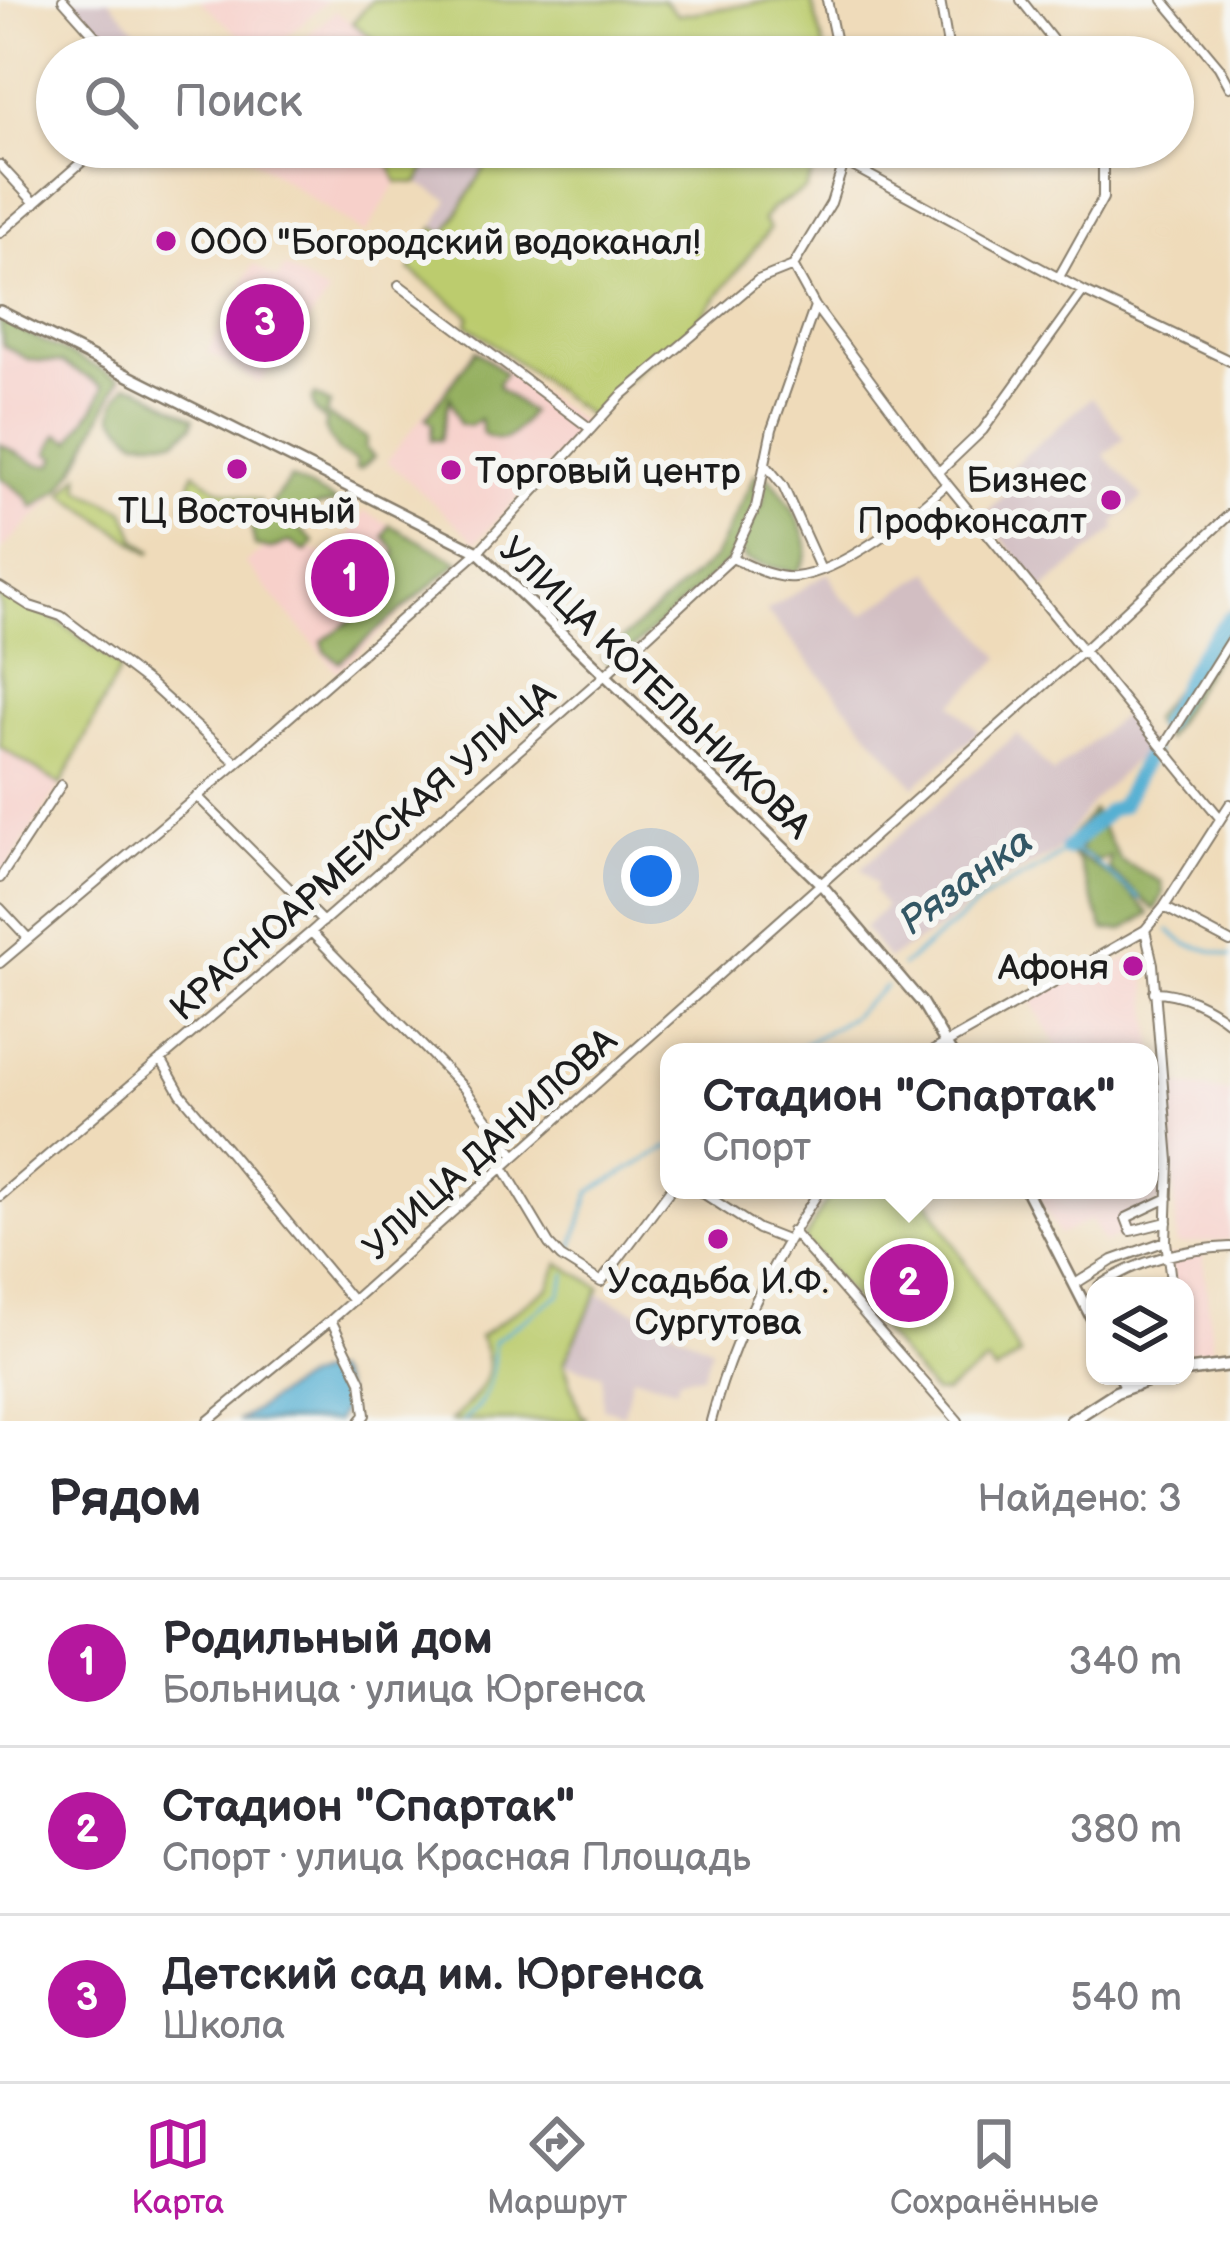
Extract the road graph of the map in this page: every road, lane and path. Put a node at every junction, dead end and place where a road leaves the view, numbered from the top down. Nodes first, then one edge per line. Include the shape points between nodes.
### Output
1 (64, 0) edge
2 (826, 0) edge
3 (940, 0) edge
4 (1021, 0) edge
5 (1163, 0) edge
6 (96, 36) edge
7 (834, 36) edge
8 (946, 36) edge
9 (1049, 36) edge
10 (1193, 36) edge
11 (1194, 37) edge
12 (1230, 87) edge
13 (0, 165) edge
14 (76, 168) edge
15 (843, 168) edge
16 (856, 168) edge
17 (1104, 168) edge
18 (35, 203) junction
19 (0, 233) edge
20 (794, 266) junction
21 (1058, 277) junction
22 (399, 285) dead end
23 (1083, 291) junction
24 (815, 306) junction
25 (0, 311) edge
26 (1230, 361) edge
27 (591, 429) junction
28 (765, 464) junction
29 (940, 471) junction
30 (947, 484) junction
31 (1230, 514) edge
32 (478, 552) junction
33 (732, 558) junction
34 (821, 570) junction
35 (0, 587) edge
36 (1230, 640) edge
37 (1085, 649) junction
38 (605, 675) junction
39 (1164, 747) junction
40 (237, 763) junction
41 (61, 785) dead end
42 (197, 796) junction
43 (1230, 805) edge
44 (1220, 818) junction
45 (0, 878) edge
46 (820, 883) junction
47 (1164, 907) junction
48 (0, 908) edge
49 (323, 922) junction
50 (1145, 930) junction
51 (311, 932) junction
52 (28, 938) junction
53 (1230, 942) edge
54 (0, 963) edge
55 (1154, 992) junction
56 (1230, 1023) edge
57 (945, 1041) junction
58 (942, 1043) edge
59 (161, 1060) junction
60 (515, 1156) junction
61 (503, 1167) junction
62 (0, 1196) edge
63 (1168, 1198) junction
64 (663, 1199) edge
65 (712, 1199) edge
66 (814, 1199) edge
67 (1031, 1199) edge
68 (1167, 1222) junction
69 (789, 1236) junction
70 (1166, 1241) junction
71 (1230, 1247) edge
72 (1167, 1256) junction
73 (1112, 1277) edge
74 (1171, 1277) edge
75 (1075, 1285) junction
76 (1086, 1295) edge
77 (1082, 1298) junction
78 (353, 1301) junction
79 (1086, 1306) edge
80 (331, 1321) junction
81 (1230, 1365) edge
82 (1194, 1370) edge
83 (1119, 1385) edge
84 (208, 1421) edge
85 (360, 1421) edge
86 (711, 1421) edge
87 (958, 1421) edge
88 (1071, 1421) edge

1 - 6 street
2 - 7 street
3 - 8 street
4 - 9 street
5 - 10 street
11 - 12 street
13 - 18 street
14 - 18 street
15 - 20 street
16 - 21 street
17 - 21 street via 1103,198
18 - 19 street
20 - 24 street
20 - 27 street via 758,280
21 - 23 street
22 - 27 street
23 - 26 street
23 - 29 street via 983,430
24 - 28 street, КРАСНОАРМЕЙСКАЯ УЛИЦА
24 - 29 street
25 - 32 street, УЛИЦА КОТЕЛЬНИКОВА
27 - 32 street
28 - 33 street, КРАСНОАРМЕЙСКАЯ УЛИЦА
28 - 34 street
29 - 30 street
30 - 34 street via 882,536
30 - 37 street
31 - 37 street, УЛИЦА ДАНИЛОВА
32 - 38 street, УЛИЦА КОТЕЛЬНИКОВА
32 - 40 street
33 - 34 street via 793,577
33 - 38 street, КРАСНОАРМЕЙСКАЯ УЛИЦА
35 - 40 street via 61,616
36 - 39 street
37 - 39 street
37 - 46 street, УЛИЦА ДАНИЛОВА
38 - 46 street, УЛИЦА КОТЕЛЬНИКОВА
38 - 49 street, КРАСНОАРМЕЙСКАЯ УЛИЦА
39 - 44 street
40 - 42 street
41 - 45 street
42 - 49 street
42 - 52 street
43 - 44 street
44 - 47 street
46 - 57 street, УЛИЦА КОТЕЛЬНИКОВА
46 - 60 street, УЛИЦА ДАНИЛОВА
47 - 50 street
47 - 53 street
48 - 52 street
49 - 51 street, КРАСНОАРМЕЙСКАЯ УЛИЦА
50 - 55 street
50 - 57 street
51 - 59 street, КРАСНОАРМЕЙСКАЯ УЛИЦА
51 - 60 street via 464,1088
52 - 54 street
55 - 56 street via 1215,1010
55 - 63 street
57 - 58 street
59 - 62 street, КРАСНОАРМЕЙСКАЯ УЛИЦА
59 - 78 street
60 - 61 street, УЛИЦА ДАНИЛОВА
61 - 64 street via 549,1244 601,1282
61 - 78 street, УЛИЦА ДАНИЛОВА
63 - 68 street
63 - 68 street via 1126,1218 1131,1231
65 - 69 street via 758,1228
66 - 69 street
67 - 75 street
68 - 70 street
69 - 86 street
69 - 87 street
70 - 72 street
70 - 75 street
71 - 72 street
72 - 73 street
72 - 74 street
75 - 77 street
76 - 77 street
77 - 79 street
78 - 80 street, УЛИЦА ДАНИЛОВА
80 - 84 street, УЛИЦА ДАНИЛОВА
80 - 85 street via 361,1381
81 - 82 main road
83 - 88 main road

